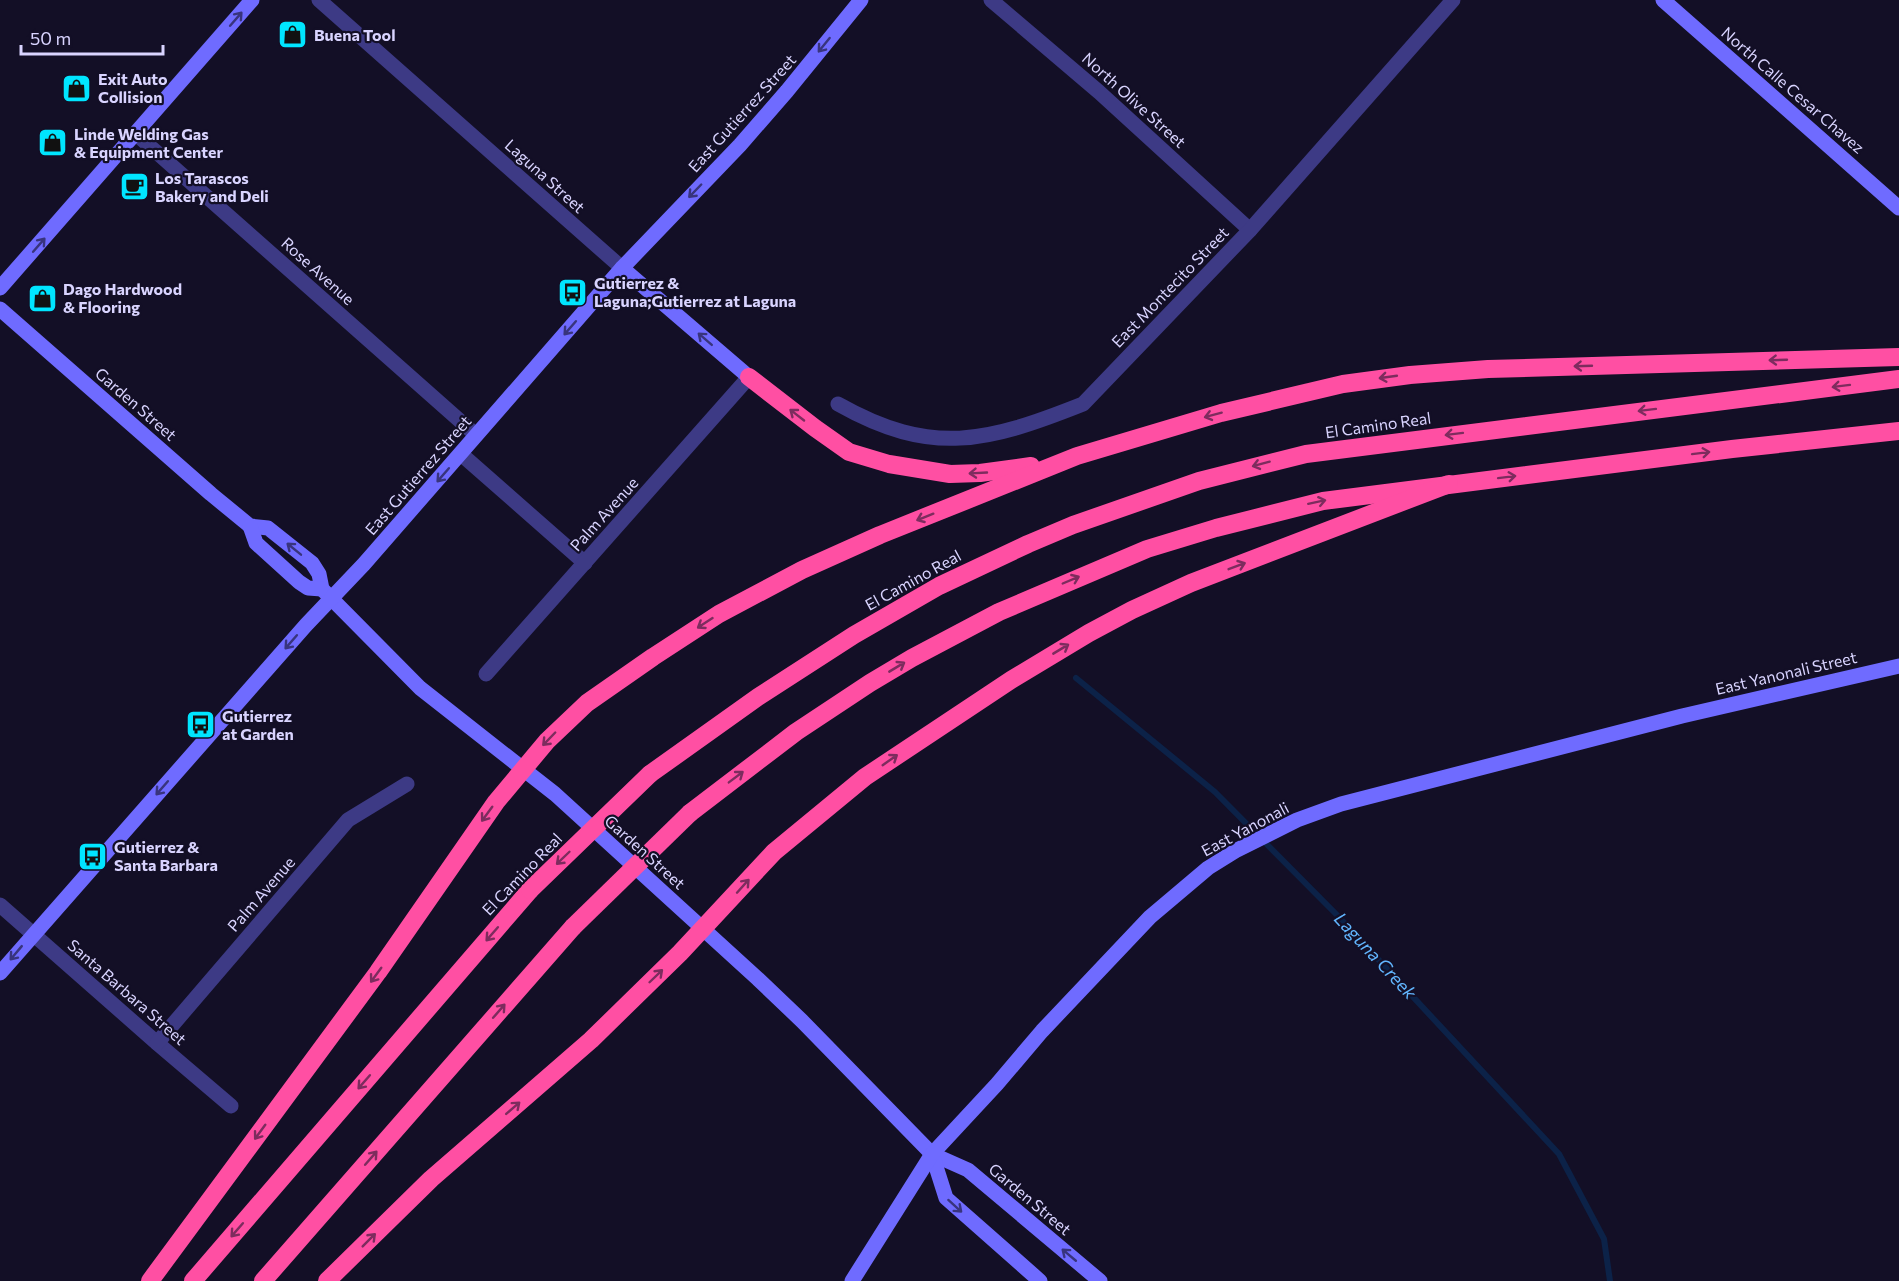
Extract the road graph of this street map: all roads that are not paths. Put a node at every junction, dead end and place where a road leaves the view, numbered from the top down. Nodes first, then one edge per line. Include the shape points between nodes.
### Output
1 (252, 0) edge
2 (319, 0) edge
3 (861, 0) edge
4 (991, 0) edge
5 (1453, 0) edge
6 (1663, 0) edge
7 (136, 134) junction
8 (1899, 208) edge
9 (1250, 230) junction
10 (622, 267) junction
11 (0, 288) edge
12 (0, 309) edge
13 (1899, 357) edge
14 (749, 377) junction
15 (1899, 379) edge
16 (838, 404) dead end
17 (1899, 431) edge
18 (477, 435) junction
19 (461, 454) junction
20 (1077, 456) junction
21 (1449, 484) junction
22 (250, 526) junction
23 (585, 563) junction
24 (326, 594) junction
25 (1899, 666) edge
26 (486, 674) dead end
27 (1682, 716) joint
28 (524, 769) junction
29 (407, 784) dead end
30 (0, 905) edge
31 (703, 929) junction
32 (33, 934) junction
33 (0, 973) edge
34 (157, 1043) junction
35 (231, 1106) dead end
36 (932, 1154) junction
37 (150, 1281) edge
38 (193, 1281) edge
39 (263, 1281) edge
40 (327, 1281) edge
41 (852, 1281) edge
42 (1040, 1281) edge
43 (1100, 1281) edge

7 -> 1 street
2 - 10 street, Laguna Street
3 -> 10 street, East Gutierrez Street via 740,145
4 - 9 street, North Olive Street
5 - 9 street, East Montecito Street
6 - 8 street, North Calle Cesar Chavez
11 -> 7 street
7 - 18 street, Rose Avenue
9 - 16 street, East Montecito Street via 1083,404 991,436 943,439 886,428
14 -> 10 street, Laguna Street
10 -> 18 street, East Gutierrez Street
12 - 22 street, Garden Street
13 -> 20 highway via 1488,369 1410,375 1343,384 1221,413
20 -> 14 highway via 980,473 950,474 889,464 849,452
14 - 23 street, Palm Avenue
15 -> 38 highway, El Camino Real, bridge via 1306,454 1199,481 1072,525 939,586 758,697 650,774 530,890
21 -> 17 highway
18 - 19 street, East Gutierrez Street
19 - 23 street
19 -> 24 street, East Gutierrez Street via 364,564
20 -> 28 highway via 880,534 719,614 587,703
31 -> 21 highway via 774,852 865,777 962,710 1089,633 1191,583
39 -> 21 highway, bridge via 573,927 690,813 796,732 955,634 1147,549 1323,501
22 - 24 street, Garden Street via 255,543 308,588
24 -> 22 street, Garden Street via 312,563 268,528
23 - 26 street, Palm Avenue
24 - 28 street, Garden Street via 420,688
24 -> 32 street, East Gutierrez Street
25 - 27 street, East Yanonali Street
27 - 36 street, East Yanonali via 1341,804 1297,820 1237,850 1182,888 1115,951
28 - 31 street, Garden Street
28 -> 37 highway
29 - 34 street, Palm Avenue via 348,820
30 - 32 street, Santa Barbara Street
31 - 36 street, Garden Street via 802,1021
40 -> 31 highway via 431,1179 591,1040
32 -> 33 street, East Gutierrez Street
32 - 34 street, Santa Barbara Street
34 - 35 street, Santa Barbara Street
36 - 41 street
36 -> 42 street, Garden Street via 946,1198
43 -> 36 street, Garden Street via 968,1170

